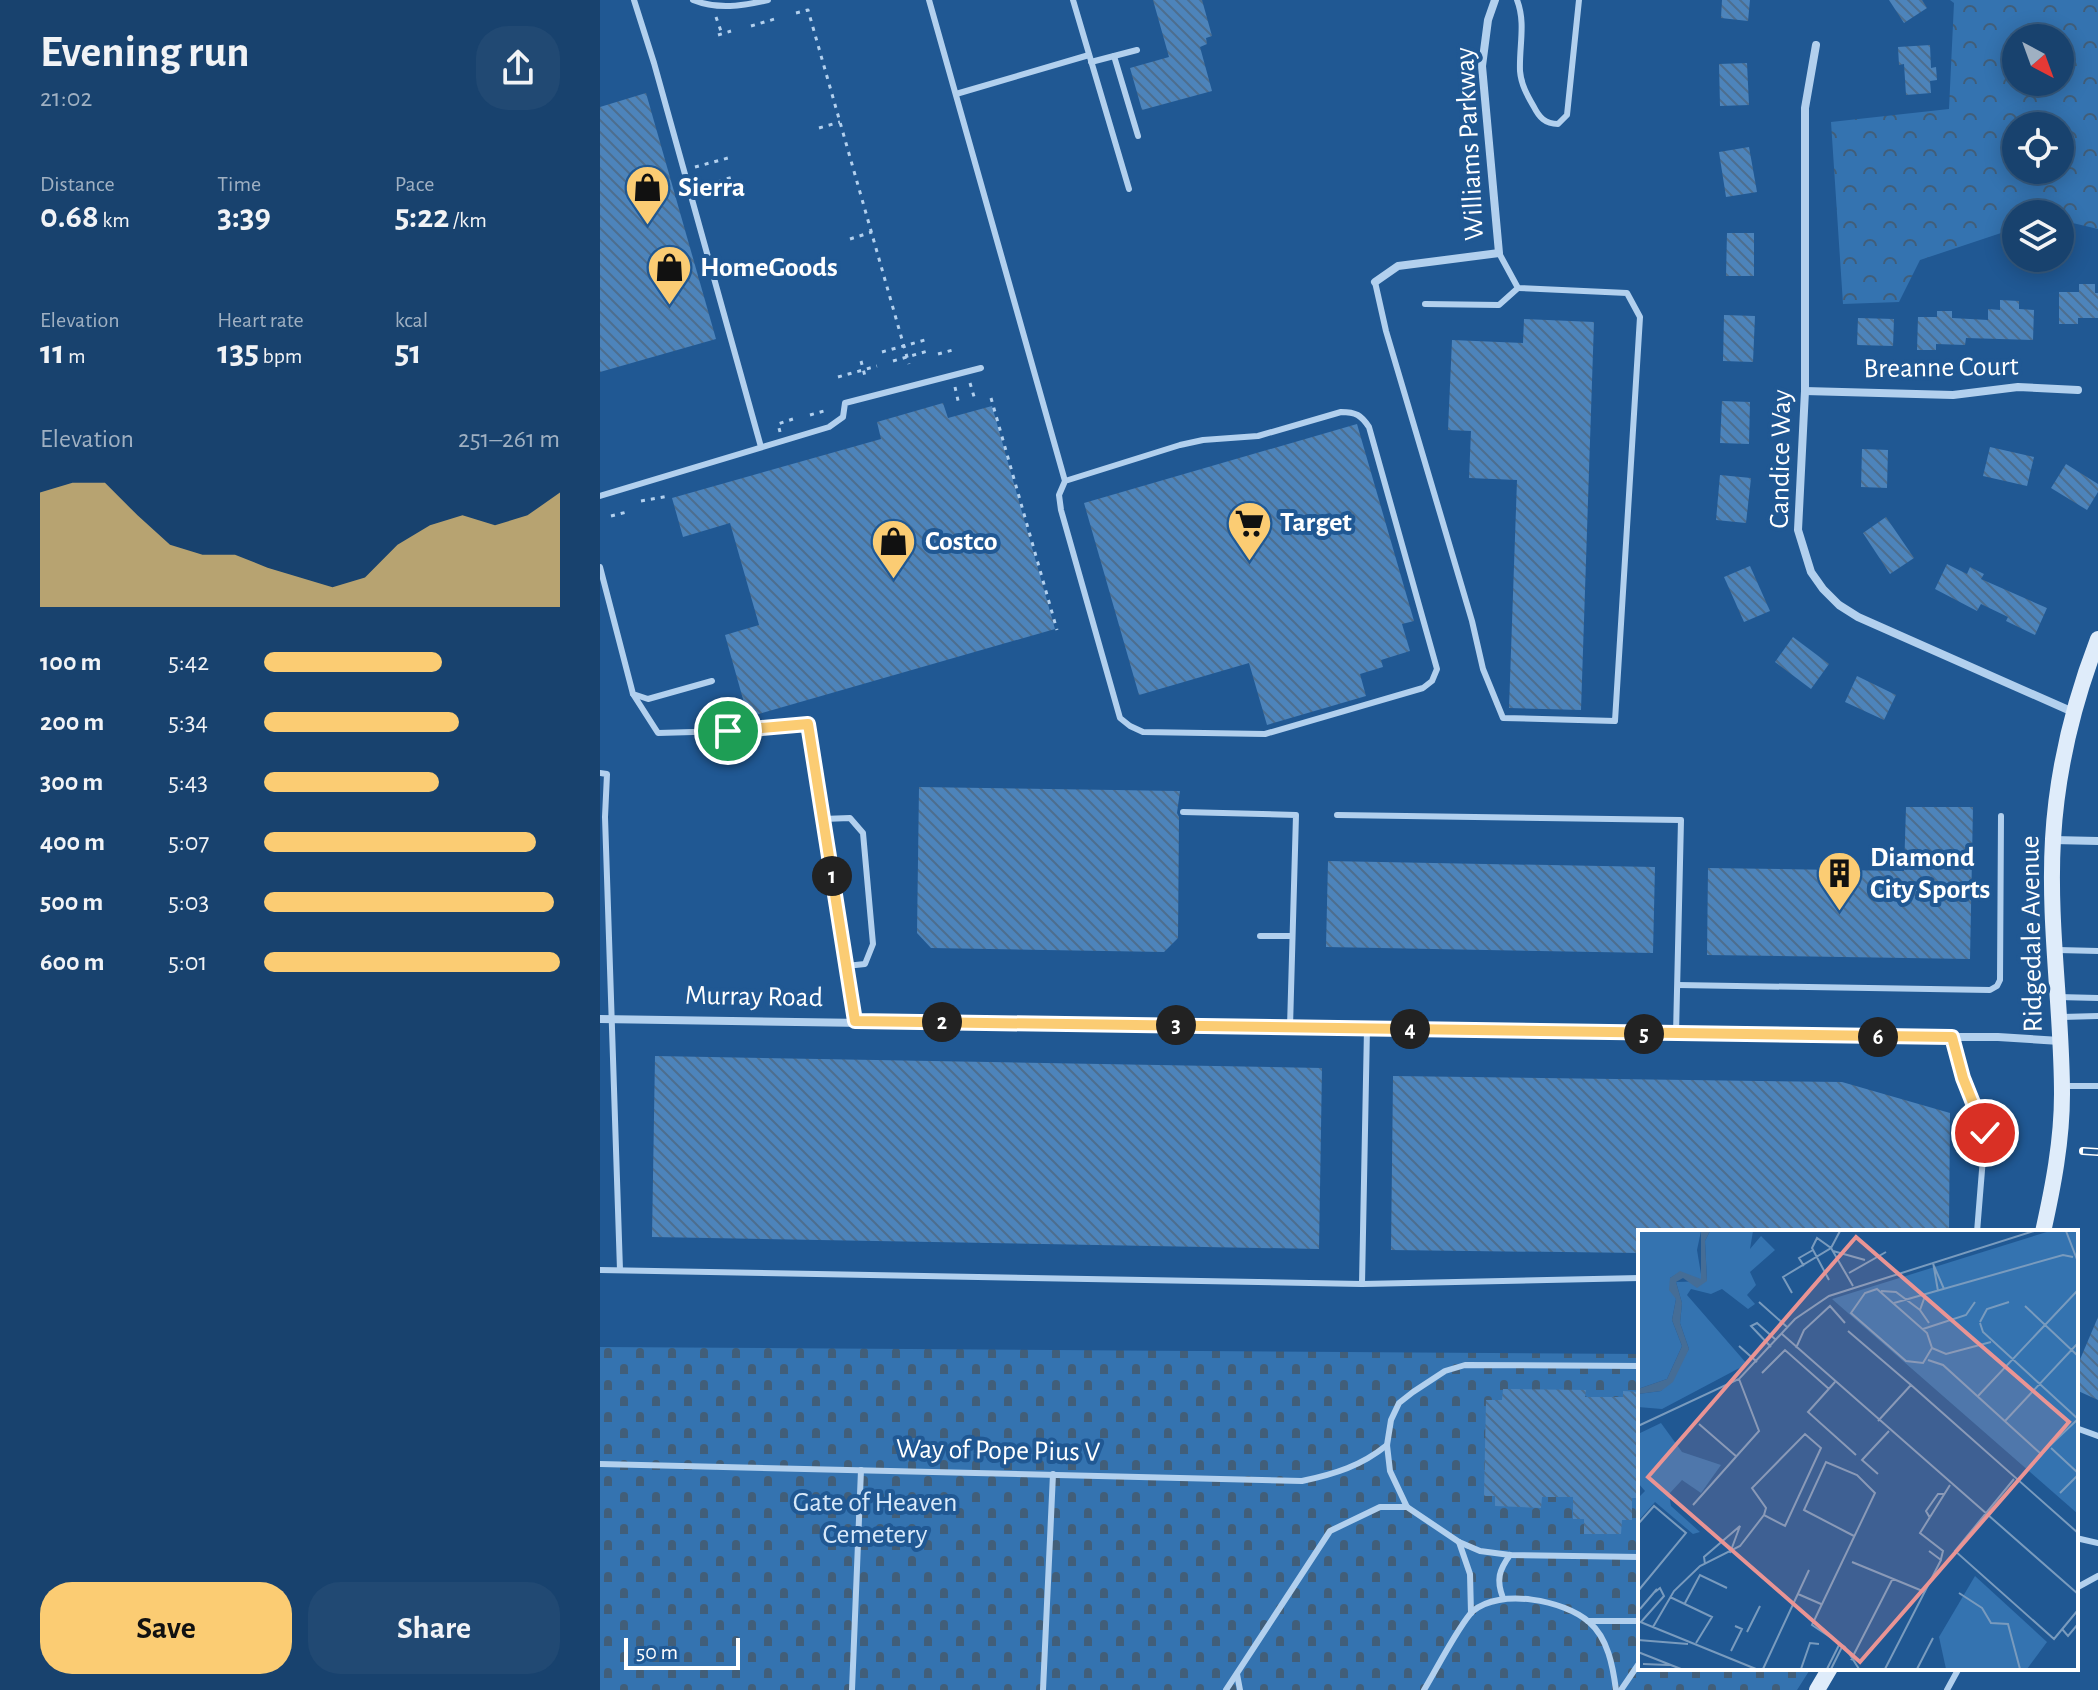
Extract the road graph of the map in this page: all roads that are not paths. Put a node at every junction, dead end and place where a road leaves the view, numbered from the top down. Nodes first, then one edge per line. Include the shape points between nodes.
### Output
1 (634, 0) edge
2 (693, 0) edge
3 (768, 0) edge
4 (929, 0) edge
5 (1073, 0) edge
6 (1495, 0) edge
7 (1517, 0) edge
8 (1579, 0) edge
9 (748, 2) edge
10 (727, 3) edge
11 (1816, 45) dead end
12 (1137, 50) dead end
13 (1114, 56) junction
14 (1090, 58) junction
15 (956, 94) junction
16 (1138, 136) dead end
17 (1129, 189) dead end
18 (1499, 253) junction
19 (1375, 282) joint
20 (1518, 288) junction
21 (1425, 304) dead end
22 (981, 368) dead end
23 (2078, 390) dead end
24 (1805, 391) junction
25 (761, 447) junction
26 (1065, 481) junction
27 (600, 496) edge
28 (600, 567) edge
29 (2098, 639) edge
30 (712, 681) dead end
31 (633, 694) junction
32 (2073, 712) junction
33 (600, 773) edge
34 (1183, 812) dead end
35 (1337, 815) dead end
36 (2001, 816) dead end
37 (823, 819) junction
38 (2053, 840) junction
39 (2098, 841) edge
40 (1260, 936) dead end
41 (1292, 936) junction
42 (2056, 950) junction
43 (2098, 951) edge
44 (846, 966) junction
45 (1678, 985) junction
46 (2058, 997) junction
47 (2098, 998) edge
48 (2098, 1016) edge
49 (2059, 1017) junction
50 (600, 1019) edge
51 (612, 1019) junction
52 (855, 1021) junction
53 (1290, 1027) junction
54 (1367, 1028) junction
55 (1676, 1034) junction
56 (1952, 1037) junction
57 (2060, 1041) junction
58 (2062, 1086) junction
59 (2098, 1086) edge
60 (1977, 1230) edge
61 (2043, 1230) edge
62 (600, 1270) edge
63 (620, 1270) junction
64 (1638, 1278) edge
65 (1362, 1284) junction
66 (1638, 1366) edge
67 (2078, 1429) edge
68 (2098, 1436) edge
69 (1387, 1445) junction
70 (600, 1464) edge
71 (861, 1470) junction
72 (1053, 1474) junction
73 (1407, 1507) junction
74 (2078, 1538) edge
75 (1459, 1542) junction
76 (2098, 1543) edge
77 (1510, 1555) junction
78 (1638, 1557) edge
79 (2098, 1576) edge
80 (2078, 1587) edge
81 (1503, 1598) junction
82 (1471, 1613) junction
83 (1588, 1621) junction
84 (1638, 1621) edge
85 (1638, 1665) edge
86 (1829, 1670) edge
87 (1958, 1670) edge
88 (1237, 1673) junction
89 (852, 1690) edge
90 (1043, 1690) edge
91 (1226, 1690) edge
92 (1240, 1690) edge
93 (1424, 1690) edge
94 (1618, 1690) edge
95 (1817, 1690) edge
96 (1947, 1690) edge

1 - 25 lane
2 - 10 lane via 711,6
3 - 9 lane
4 - 15 lane
5 - 14 lane
6 - 18 street, Williams Parkway via 1482,66
7 - 8 lane via 1522,14 1523,86 1539,117 1558,124 1567,115
9 - 10 lane
11 - 24 street, Candice Way via 1805,108
12 - 13 lane
13 - 14 lane
13 - 16 lane
14 - 15 lane
14 - 17 lane
15 - 26 lane
18 - 19 street, Williams Parkway via 1398,266
18 - 20 lane
19 - 20 lane via 1483,669 1503,718 1615,721 1640,317 1627,293
20 - 21 lane via 1499,305
22 - 25 lane via 845,403 838,422
23 - 24 street, Breanne Court via 2018,387 1953,395
24 - 32 street, Candice Way via 1798,530 1811,572 1823,589 1858,617
25 - 27 lane
26 - 26 lane via 1059,495 1061,510 1120,718 1130,726 1143,732 1265,734 1432,681 1437,669 1369,427 1355,412 1258,436 1180,445
28 - 31 lane
29 - 32 main road, Ridgedale Avenue
30 - 31 lane via 648,699
31 - 37 lane via 658,733 808,724
32 - 38 main road, Ridgedale Avenue
33 - 51 lane via 607,774
34 - 41 lane via 1296,815
35 - 45 lane via 1681,820
36 - 45 lane via 2000,980 1990,990
37 - 44 lane
37 - 44 lane via 850,818 863,833 873,944 865,964
38 - 39 street
38 - 42 main road, Ridgedale Avenue
40 - 41 lane
41 - 53 lane
42 - 43 lane
42 - 46 main road, Ridgedale Avenue
44 - 52 lane
45 - 55 lane
46 - 47 lane
46 - 49 main road, Ridgedale Avenue
48 - 49 lane
49 - 57 main road, Ridgedale Avenue
50 - 51 street, Murray Road
51 - 52 street, Murray Road
51 - 63 lane
52 - 53 street, Murray Road
53 - 54 street, Murray Road
54 - 55 street, Murray Road
54 - 65 lane
55 - 56 street, Murray Road
56 - 57 street, Murray Road
56 - 60 lane via 1985,1133
57 - 58 main road, Ridgedale Avenue
58 - 59 lane
58 - 61 main road, Ridgedale Avenue via 2059,1146
62 - 63 lane
63 - 65 lane
64 - 65 lane
66 - 69 lane via 1465,1365 1445,1371 1399,1403
67 - 68 lane
69 - 72 lane, Way of Pope Pius V via 1340,1473 1302,1481
69 - 73 lane via 1390,1471
70 - 71 lane, Way of Pope Pius V
71 - 72 lane, Way of Pope Pius V
71 - 89 lane
72 - 90 lane
73 - 75 lane
73 - 88 lane via 1380,1507 1330,1531
74 - 76 lane
75 - 77 lane
75 - 82 lane via 1470,1574
77 - 78 lane
77 - 81 lane via 1498,1584
79 - 80 lane
81 - 82 lane
81 - 83 lane via 1544,1601
82 - 93 lane
83 - 84 lane
83 - 94 lane via 1608,1653
85 - 94 lane
86 - 95 main road
87 - 96 lane
88 - 91 lane
88 - 92 lane

